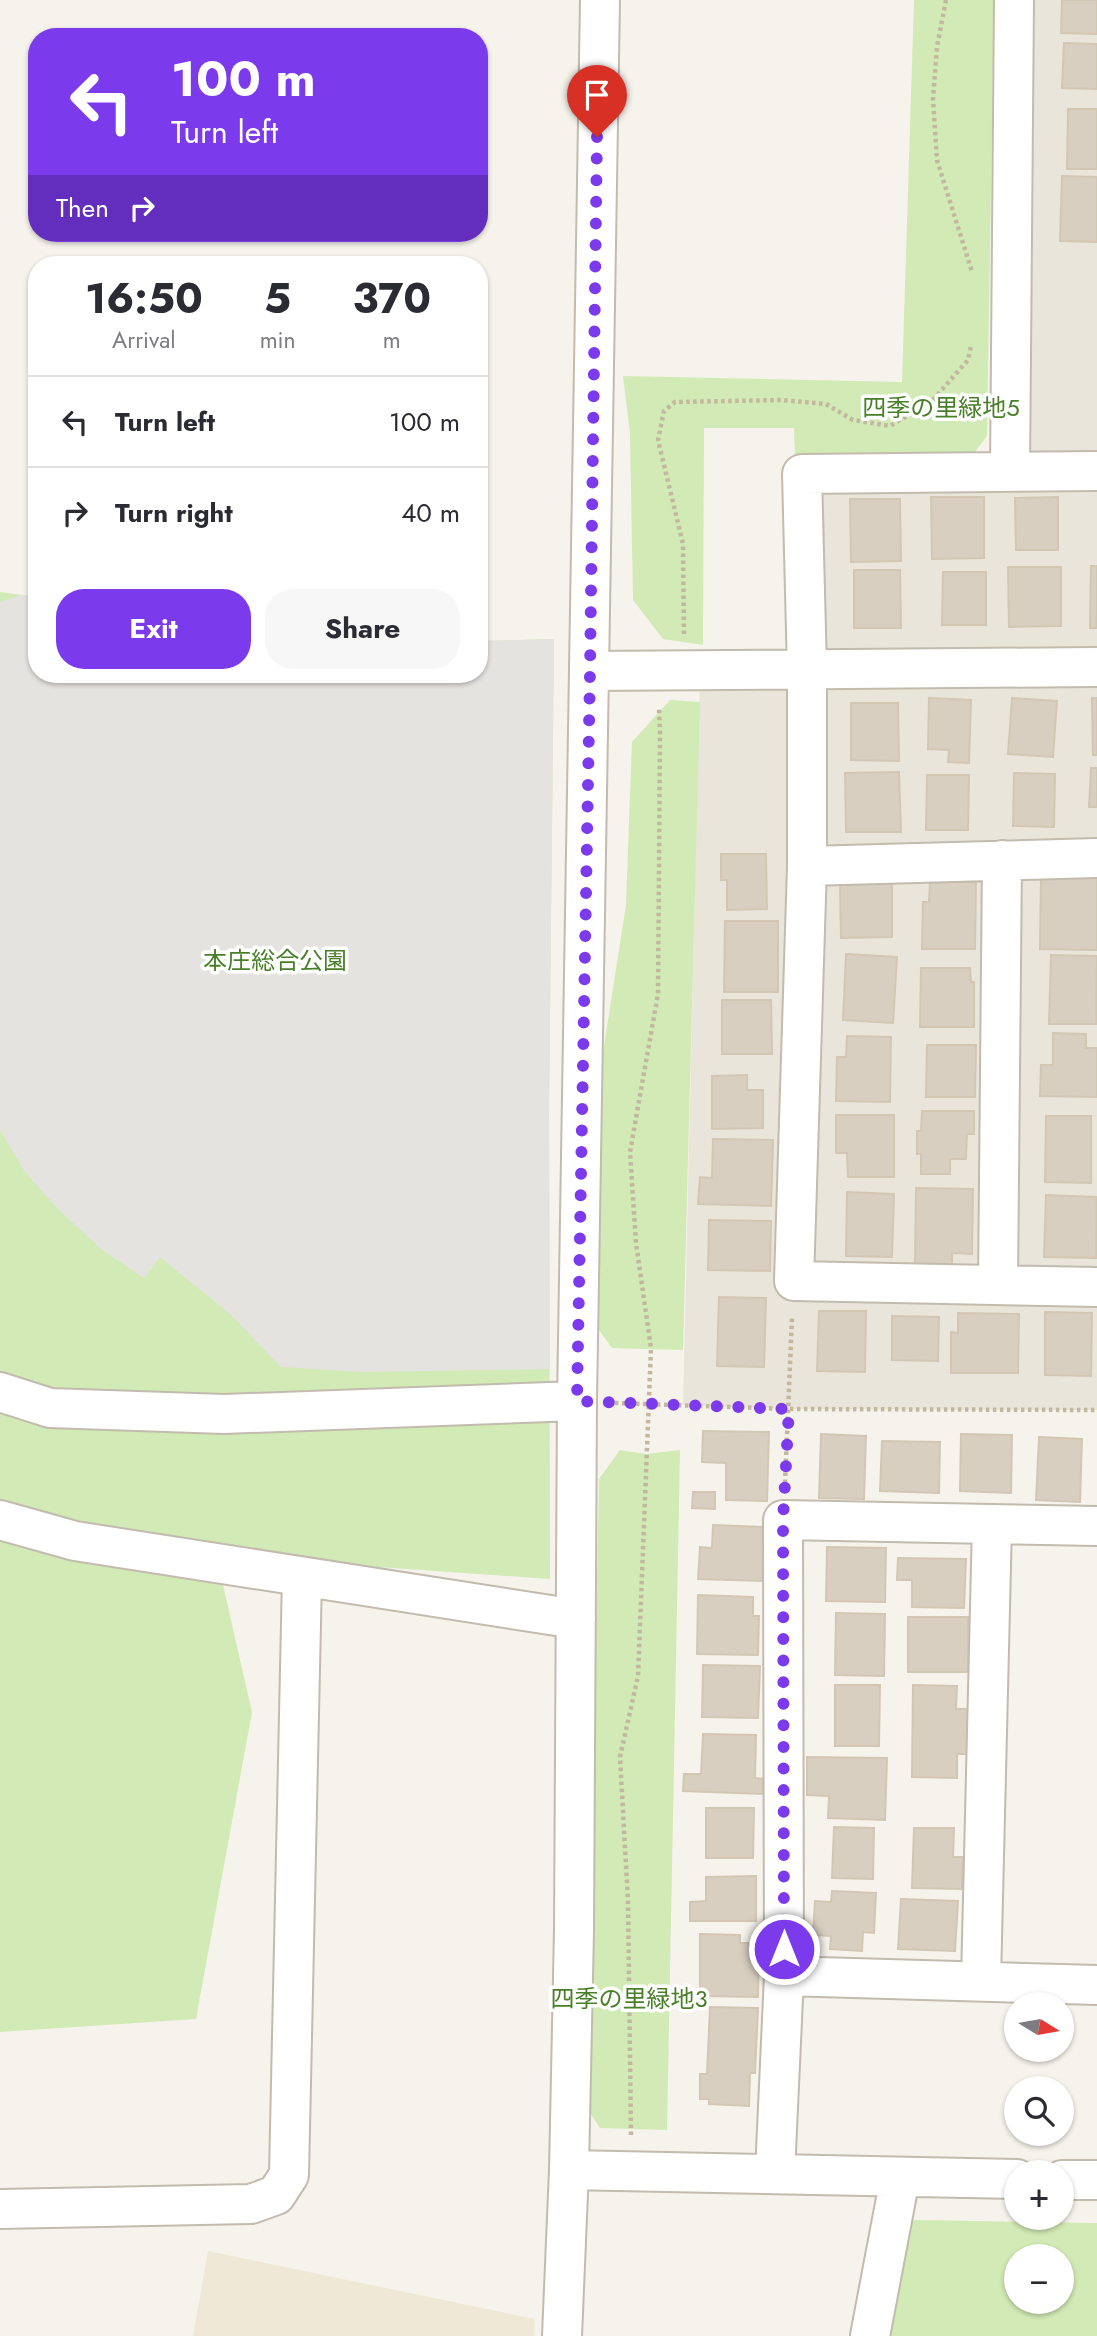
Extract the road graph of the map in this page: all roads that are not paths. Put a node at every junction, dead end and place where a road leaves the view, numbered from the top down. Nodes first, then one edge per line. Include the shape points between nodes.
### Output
1 (600, 0) edge
2 (1014, 0) edge
3 (1097, 471) edge
4 (1010, 472) junction
5 (1097, 667) edge
6 (807, 670) junction
7 (590, 671) junction
8 (1097, 858) edge
9 (1002, 860) junction
10 (807, 866) junction
11 (998, 1285) junction
12 (1097, 1287) edge
13 (0, 1392) edge
14 (577, 1401) junction
15 (0, 1520) edge
16 (992, 1524) junction
17 (1097, 1526) edge
18 (302, 1577) junction
19 (576, 1619) junction
20 (784, 1976) junction
21 (981, 1981) junction
22 (1097, 1985) edge
23 (569, 2169) junction
24 (775, 2173) junction
25 (900, 2178) junction
26 (1004, 2179) edge
27 (1074, 2179) edge
28 (1097, 2180) edge
29 (0, 2210) edge
30 (562, 2336) edge
31 (870, 2336) edge

1 - 7 street
2 - 4 street
3 - 4 street
4 - 6 street via 802,474
5 - 6 street
6 - 7 street
6 - 10 street
7 - 14 street
8 - 9 street
9 - 10 street
9 - 11 street
10 - 11 street via 794,1281
11 - 12 street
13 - 14 street via 50,1408 225,1414
14 - 19 street
15 - 18 street via 75,1541
16 - 17 street
16 - 20 street via 783,1520
16 - 21 street
18 - 19 street
18 - 29 street via 289,2175 276,2194 251,2204
19 - 23 street
20 - 21 street
20 - 24 street
21 - 22 street
23 - 24 street
23 - 30 street
24 - 25 street
25 - 26 street
25 - 31 street
27 - 28 street

